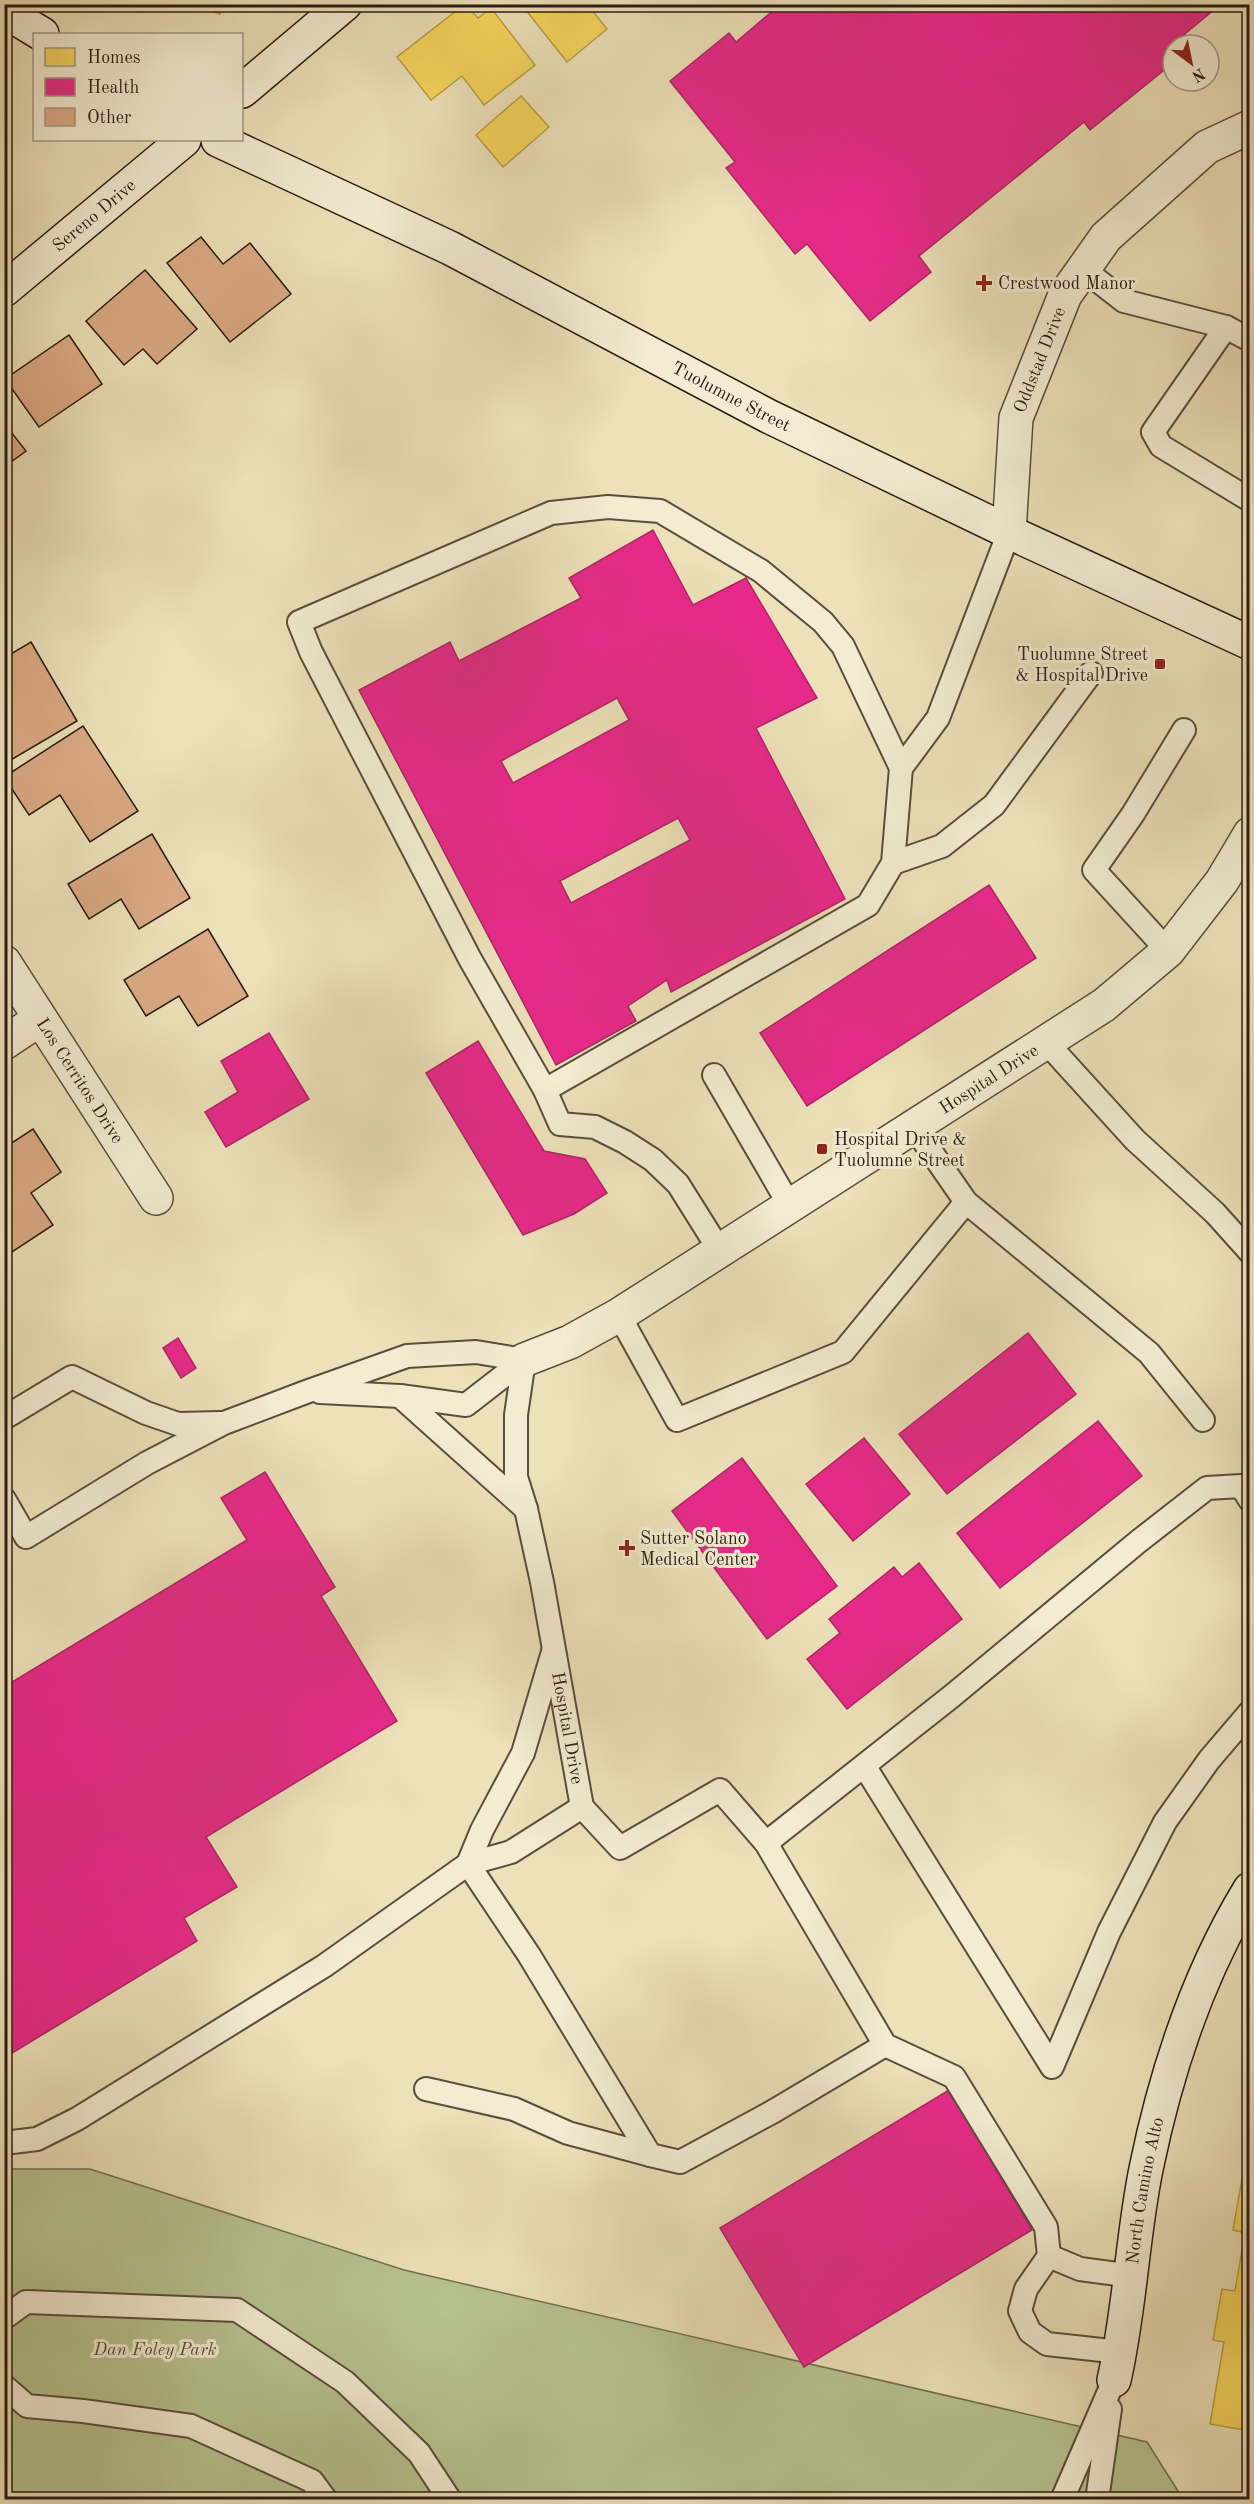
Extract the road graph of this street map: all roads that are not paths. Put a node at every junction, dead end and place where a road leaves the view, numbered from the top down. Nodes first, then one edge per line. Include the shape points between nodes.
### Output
1 (345, 4) edge
2 (4, 11) edge
3 (40, 33) edge
4 (243, 90) edge
5 (1250, 127) edge
6 (183, 141) edge
7 (220, 141) edge
8 (1083, 269) junction
9 (4, 290) edge
10 (1226, 327) junction
11 (1250, 340) edge
12 (1250, 500) edge
13 (1009, 532) junction
14 (1250, 643) edge
15 (1091, 673) dead end
16 (1184, 730) dead end
17 (901, 768) junction
18 (1250, 834) edge
19 (893, 863) junction
20 (1168, 951) junction
21 (4, 962) edge
22 (40, 1019) junction
23 (1046, 1042) junction
24 (4, 1043) edge
25 (714, 1076) dead end
26 (545, 1090) junction
27 (914, 1127) junction
28 (156, 1198) dead end
29 (966, 1202) junction
30 (790, 1206) junction
31 (720, 1251) junction
32 (1250, 1252) edge
33 (619, 1315) junction
34 (524, 1359) junction
35 (306, 1392) junction
36 (400, 1396) junction
37 (4, 1418) edge
38 (1203, 1420) dead end
39 (224, 1423) junction
40 (4, 1499) edge
41 (1250, 1500) edge
42 (526, 1509) junction
43 (554, 1648) junction
44 (1250, 1712) edge
45 (865, 1767) junction
46 (582, 1807) junction
47 (766, 1843) junction
48 (468, 1864) junction
49 (1250, 1888) edge
50 (885, 2045) junction
51 (426, 2089) dead end
52 (4, 2143) edge
53 (650, 2155) junction
54 (1049, 2256) junction
55 (1132, 2276) junction
56 (4, 2318) edge
57 (1117, 2366) junction
58 (4, 2386) edge
59 (326, 2499) edge
60 (450, 2499) edge
61 (1062, 2499) edge
62 (1097, 2499) edge

1 - 4 street
2 - 3 street
5 - 8 street, Oddstad Drive via 1208,147 1106,237
6 - 9 street, Sereno Drive
7 - 13 street, Tuolumne Street via 450,248 768,416
8 - 10 lane via 1124,301
8 - 13 street, Oddstad Drive via 1065,294 1016,418
10 - 11 lane
10 - 12 lane via 1154,432 1161,446
13 - 14 street, Tuolumne Street
13 - 17 lane via 938,718
15 - 19 lane via 994,805 942,846
16 - 20 lane via 1094,870
17 - 19 lane
17 - 26 lane via 843,646 823,622 761,571 660,511 608,507 551,513 299,622 470,959
18 - 20 street, Hospital Drive via 1222,881
19 - 26 lane via 868,905
20 - 23 street, Hospital Drive via 1104,1005
21 - 22 street, Los Cerritos Drive
22 - 24 street
22 - 28 street, Los Cerritos Drive
23 - 27 street, Hospital Drive
23 - 32 lane via 1136,1140 1215,1213
25 - 30 lane
26 - 31 lane via 560,1124 595,1127 653,1160 678,1184
27 - 29 lane
27 - 30 street, Hospital Drive
29 - 33 lane via 843,1352 678,1420
29 - 38 lane via 1149,1353
30 - 31 street, Hospital Drive
31 - 33 street, Hospital Drive
33 - 34 street, Hospital Drive via 570,1342
34 - 35 lane via 476,1352 407,1356
34 - 36 lane via 466,1405
34 - 42 lane, Hospital Drive via 516,1415 516,1477
35 - 36 lane
35 - 39 lane
36 - 42 lane
37 - 39 lane via 72,1377 178,1424
39 - 40 lane via 147,1463 26,1537
41 - 45 lane via 1241,1486 1206,1488
42 - 43 lane, Hospital Drive
43 - 46 lane, Hospital Drive
43 - 48 lane via 523,1753
44 - 45 lane via 1209,1760 1166,1822 1109,1932 1052,2067
45 - 47 lane
46 - 47 lane via 620,1848 720,1790
46 - 48 lane via 511,1852
47 - 50 lane
48 - 52 lane via 324,1966 77,2119 37,2139
48 - 53 lane via 529,1955
49 - 55 street, North Camino Alto via 1208,1967 1172,2064 1146,2170
50 - 53 lane via 680,2162
50 - 54 lane via 954,2077 1046,2228
51 - 53 lane via 514,2109 568,2133
54 - 55 lane via 1080,2269
54 - 57 lane via 1026,2289 1020,2312 1030,2332 1047,2344
55 - 57 street, North Camino Alto
56 - 60 lane via 26,2301 237,2310 345,2382 419,2453
57 - 61 lane, North Camino Alto
57 - 62 lane
58 - 59 lane via 27,2406 190,2426 312,2481

